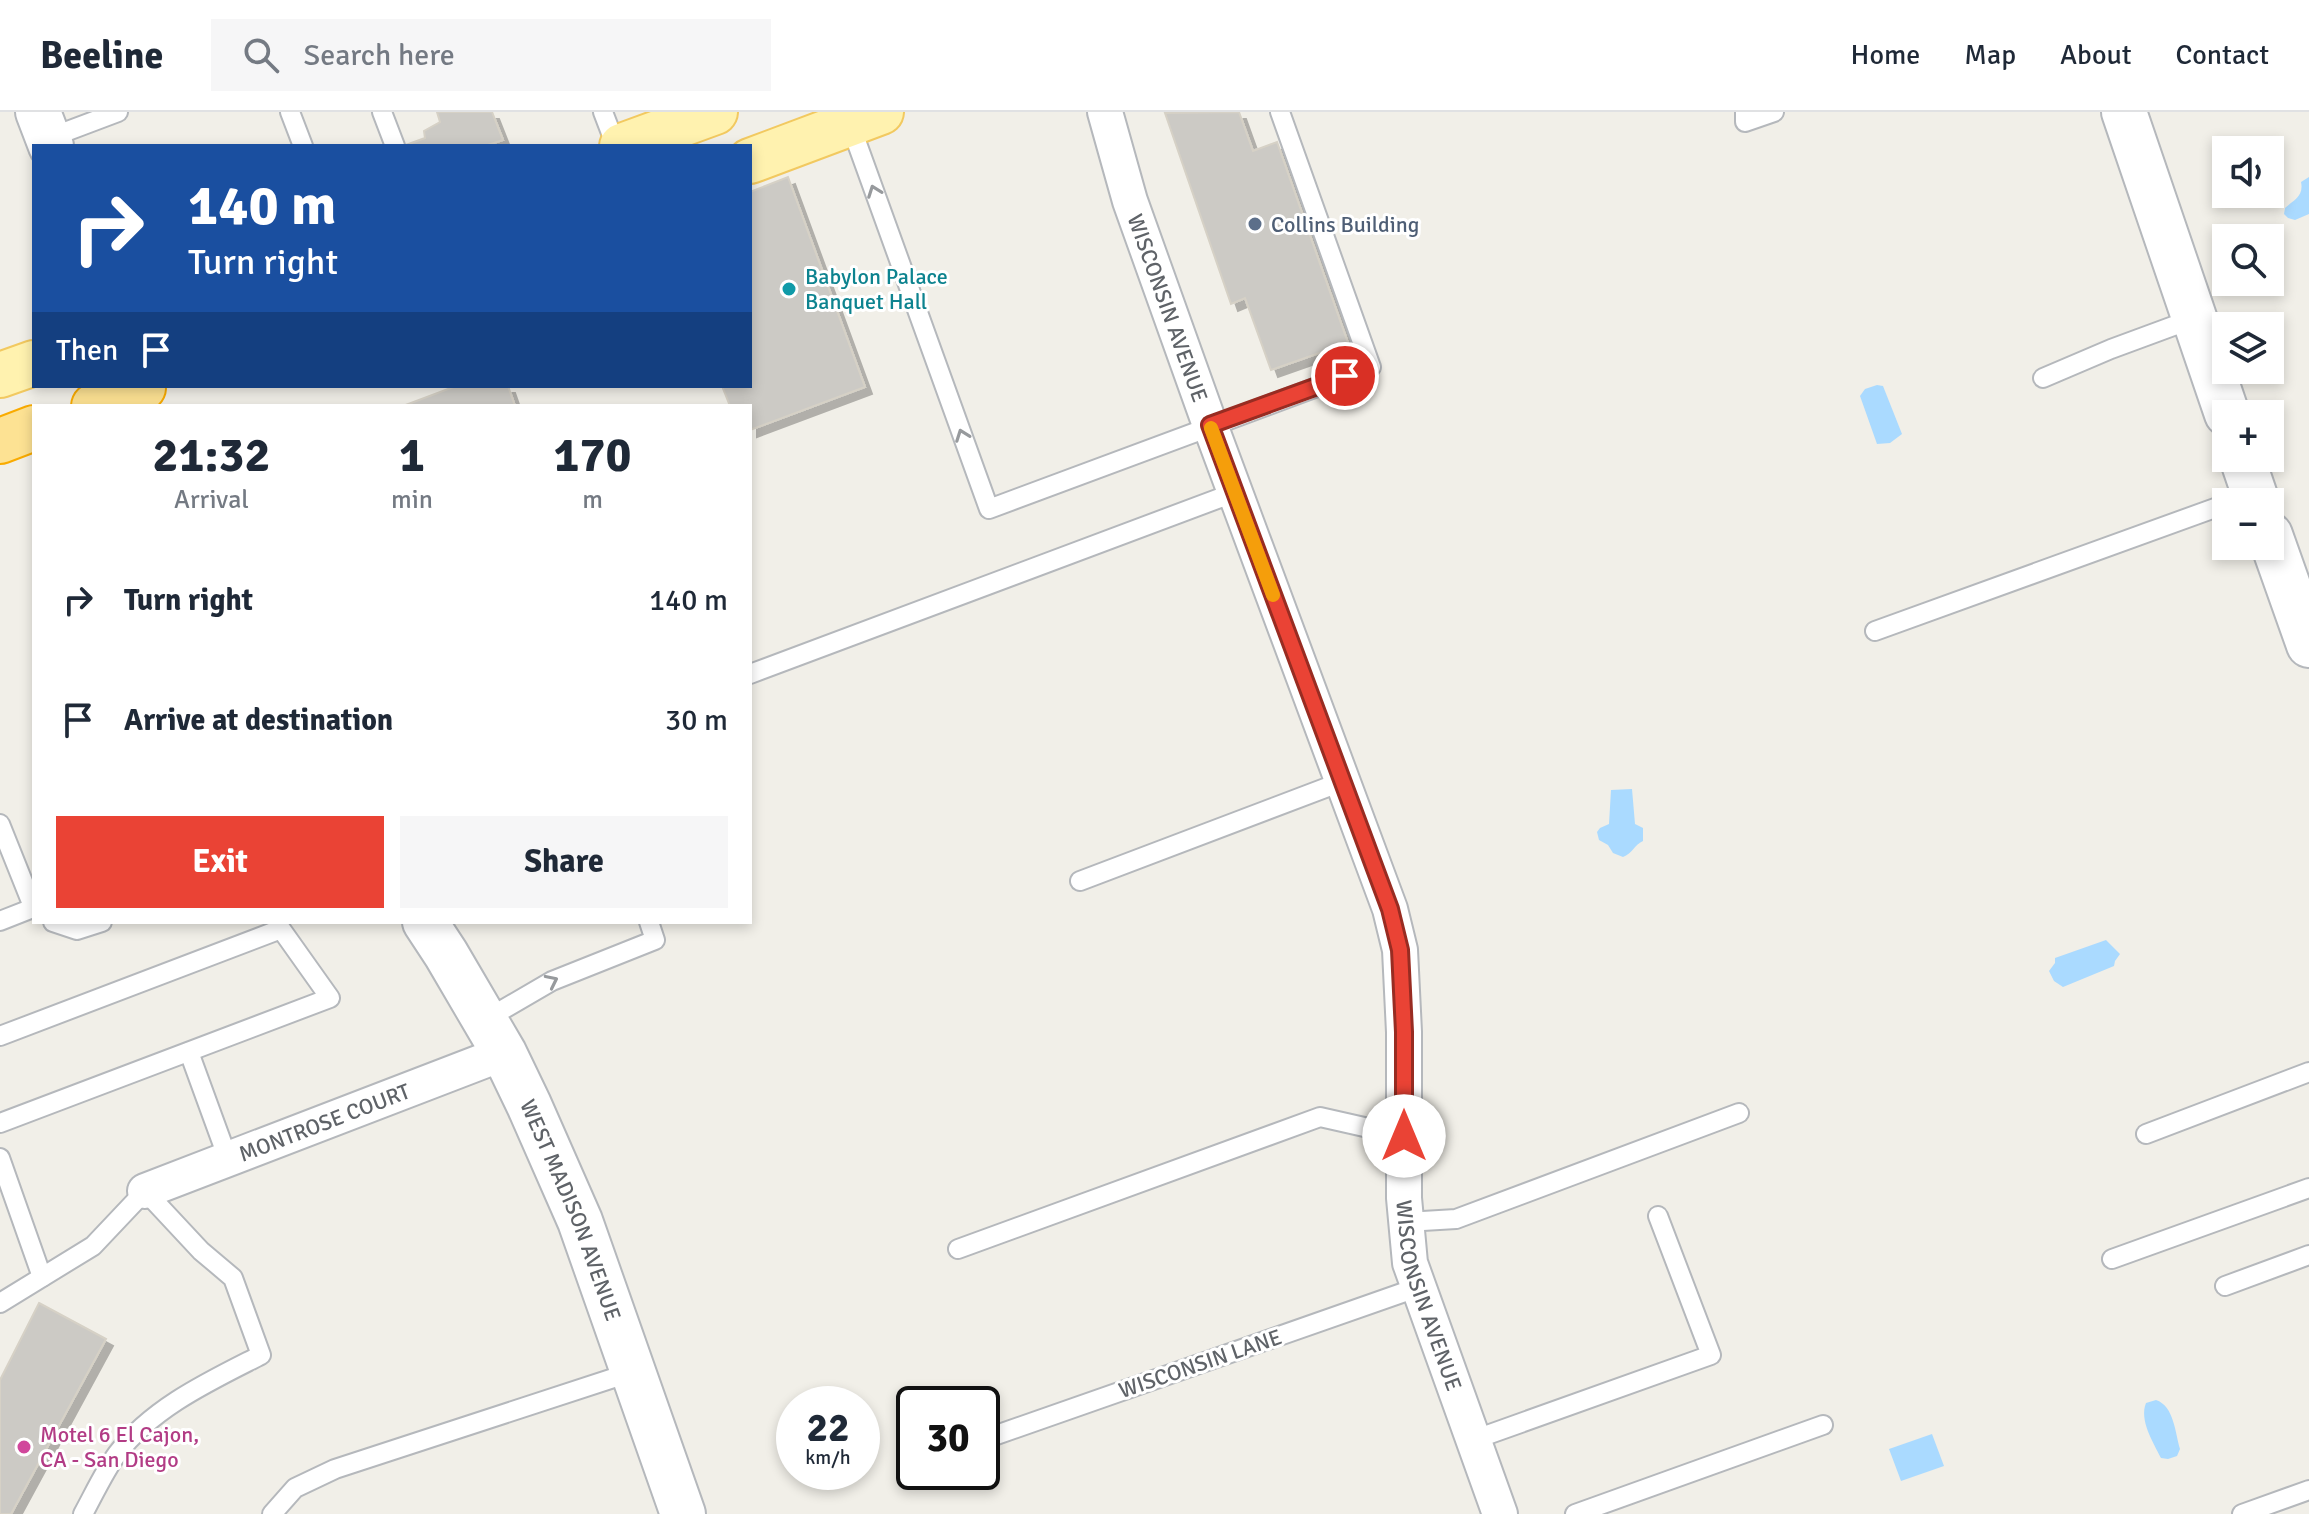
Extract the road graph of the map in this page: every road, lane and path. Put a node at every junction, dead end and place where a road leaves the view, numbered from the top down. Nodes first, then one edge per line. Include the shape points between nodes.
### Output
1 (118, 112) edge
2 (290, 112) edge
3 (382, 112) edge
4 (603, 112) edge
5 (715, 112) edge
6 (1105, 112) edge
7 (1280, 112) edge
8 (1745, 112) edge
9 (1774, 112) edge
10 (2124, 112) edge
11 (866, 118) edge
12 (46, 132) edge
13 (635, 134) edge
14 (302, 144) edge
15 (394, 144) edge
16 (752, 160) edge
17 (2195, 318) junction
18 (32, 364) edge
19 (0, 375) edge
20 (2043, 378) dead end
21 (145, 391) edge
22 (2222, 400) edge
23 (101, 404) edge
24 (1210, 425) junction
25 (32, 429) edge
26 (0, 441) edge
27 (1236, 492) junction
28 (2212, 503) edge
29 (2279, 560) edge
30 (1875, 631) dead end
31 (2309, 645) edge
32 (752, 673) edge
33 (1341, 782) junction
34 (0, 824) edge
35 (1080, 881) dead end
36 (32, 905) edge
37 (32, 908) edge
38 (0, 921) edge
39 (59, 924) edge
40 (96, 924) edge
41 (426, 924) edge
42 (650, 924) edge
43 (0, 1036) edge
44 (494, 1036) junction
45 (189, 1052) junction
46 (2309, 1072) edge
47 (1739, 1113) dead end
48 (0, 1123) edge
49 (2146, 1134) dead end
50 (1404, 1136) junction
51 (0, 1158) edge
52 (228, 1159) junction
53 (2309, 1188) edge
54 (145, 1191) junction
55 (1658, 1216) dead end
56 (1406, 1222) junction
57 (958, 1249) dead end
58 (2309, 1255) edge
59 (2112, 1259) dead end
60 (42, 1277) junction
61 (2225, 1286) dead end
62 (1419, 1287) junction
63 (0, 1303) edge
64 (632, 1372) junction
65 (1823, 1425) dead end
66 (1000, 1434) edge
67 (1473, 1440) junction
68 (2309, 1490) edge
69 (83, 1514) edge
70 (272, 1514) edge
71 (683, 1514) edge
72 (1500, 1514) edge
73 (1575, 1514) edge
74 (2242, 1514) edge

1 - 12 lane
2 - 14 lane
3 - 15 lane
4 - 13 lane
5 - 13 main road
6 - 24 street, WISCONSIN AVENUE via 1130,201
7 - 24 lane via 1371,367
8 - 9 lane via 1745,122
10 - 17 street
11 - 16 main road
24 -> 11 lane via 989,509
17 - 20 lane
17 - 22 street
18 - 19 main road
21 - 23 highway
24 - 27 street, WISCONSIN AVENUE
25 - 26 highway
27 - 32 lane
27 - 33 street, WISCONSIN AVENUE
28 - 30 lane
29 - 31 street
33 - 35 lane
33 - 50 street, WISCONSIN AVENUE via 1390,909 1400,950
34 - 36 lane
37 - 38 lane
39 - 40 lane via 77,930
41 - 44 street, WEST MADISON AVENUE
44 -> 42 lane via 552,981 655,940
43 - 45 lane via 281,929 330,998
44 - 52 street, MONTROSE COURT
44 - 64 street, WEST MADISON AVENUE via 580,1221
45 - 48 lane
45 - 52 lane
46 - 49 lane
47 - 56 lane via 1456,1219
50 - 56 street, WISCONSIN AVENUE
50 - 57 lane via 1320,1117
51 - 60 lane
52 - 54 street, MONTROSE COURT
53 - 59 lane
54 - 60 lane via 93,1246
54 - 69 lane via 233,1278 261,1355 180,1399 141,1430 117,1454
55 - 67 lane via 1711,1355
56 - 62 street, WISCONSIN AVENUE via 1410,1263
58 - 61 lane
60 - 63 lane
62 - 66 lane, WISCONSIN LANE
62 - 67 street, WISCONSIN AVENUE
64 - 70 lane via 335,1469 295,1488
64 - 71 street, WEST MADISON AVENUE
65 - 73 lane
67 - 72 street, WISCONSIN AVENUE
68 - 74 lane

